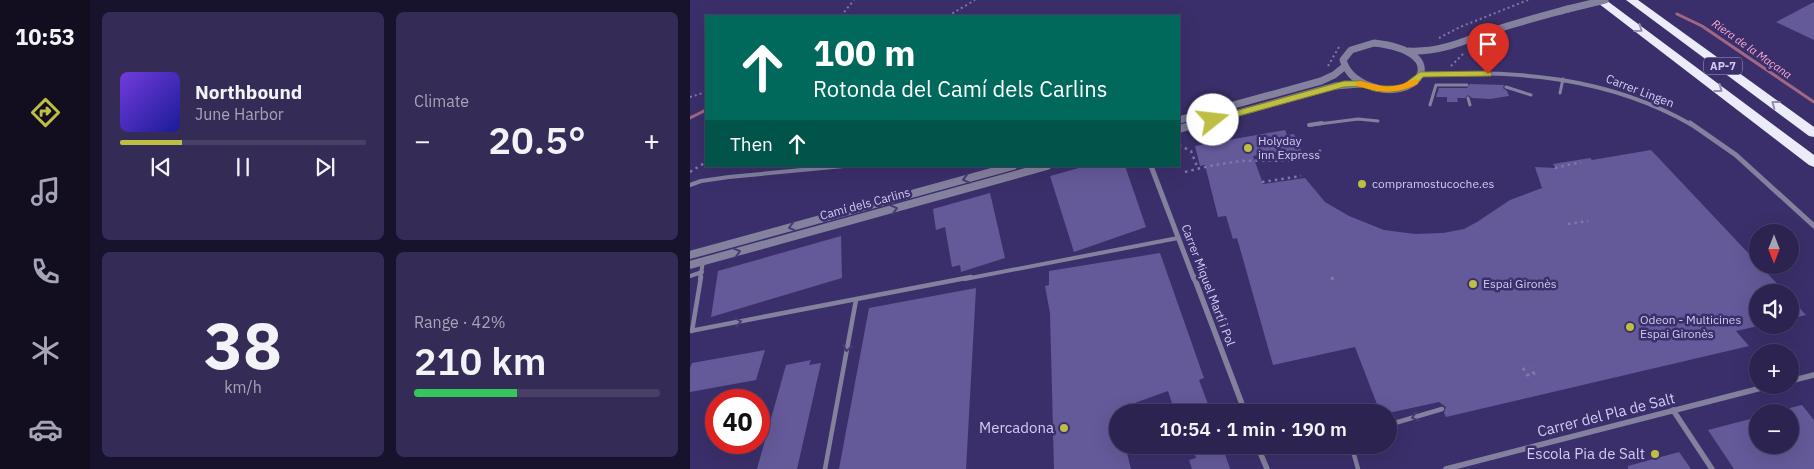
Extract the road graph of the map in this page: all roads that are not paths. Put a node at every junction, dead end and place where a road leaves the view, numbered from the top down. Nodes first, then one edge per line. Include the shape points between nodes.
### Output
1 (1599, 0) edge
2 (1605, 0) edge
3 (1631, 0) edge
4 (1406, 50) junction
5 (1435, 51) junction
6 (1420, 65) junction
7 (1344, 67) junction
8 (1420, 75) junction
9 (1563, 79) junction
10 (1361, 84) junction
11 (1466, 86) dead end
12 (1506, 88) dead end
13 (1560, 93) dead end
14 (1531, 95) dead end
15 (1468, 98) dead end
16 (1430, 105) dead end
17 (1470, 105) dead end
18 (1180, 120) edge
19 (1378, 121) dead end
20 (1309, 125) dead end
21 (1180, 130) edge
22 (1814, 133) edge
23 (1814, 162) edge
24 (834, 167) edge
25 (1009, 167) edge
26 (1042, 167) edge
27 (1150, 167) edge
28 (690, 185) edge
29 (1814, 226) edge
30 (1178, 238) junction
31 (690, 255) edge
32 (703, 262) junction
33 (690, 265) edge
34 (702, 272) junction
35 (690, 276) edge
36 (856, 300) junction
37 (691, 331) edge
38 (1814, 375) edge
39 (1799, 379) edge
40 (1749, 391) edge
41 (1242, 404) edge
42 (1442, 409) dead end
43 (1673, 410) junction
44 (1397, 422) edge
45 (1261, 454) edge
46 (1354, 454) edge
47 (825, 469) edge
48 (1267, 469) edge
49 (1358, 469) edge
50 (1446, 469) edge
51 (1712, 469) edge

1 -> 23 highway, AP-7
2 - 5 street, bridge
22 -> 3 highway, AP-7
4 - 5 street
4 - 6 street via 1416,57
4 - 7 street via 1385,44 1363,45 1348,54
5 - 6 street
6 - 8 street
7 - 10 street via 1350,77
7 - 18 street via 1321,81
8 - 9 street, Carrer Lingen via 1506,74
8 - 10 street via 1408,86 1394,89
9 - 13 lane
9 - 29 street, Carrer Lingen via 1609,89 1693,125 1752,167
10 - 21 street via 1335,86
11 - 16 lane via 1436,85
12 - 14 lane
15 - 17 lane
19 - 20 lane via 1358,119
24 - 28 lane via 729,177
25 -> 31 street, Camí dels Carlins
32 -> 26 street, Camí dels Carlins
27 - 30 street, Carrer Miquel Martí i Pol
30 - 36 lane
30 - 41 street, Carrer Miquel Martí i Pol
32 - 33 street, Camí dels Carlins
32 - 34 lane
34 - 35 lane
34 - 37 lane
37 -> 36 lane
36 -> 47 lane
38 - 39 street
40 - 43 street, Carrer del Pla de Salt
42 -> 44 lane
43 - 50 street, Carrer del Pla de Salt
43 - 51 street
45 - 48 street
46 - 49 lane

